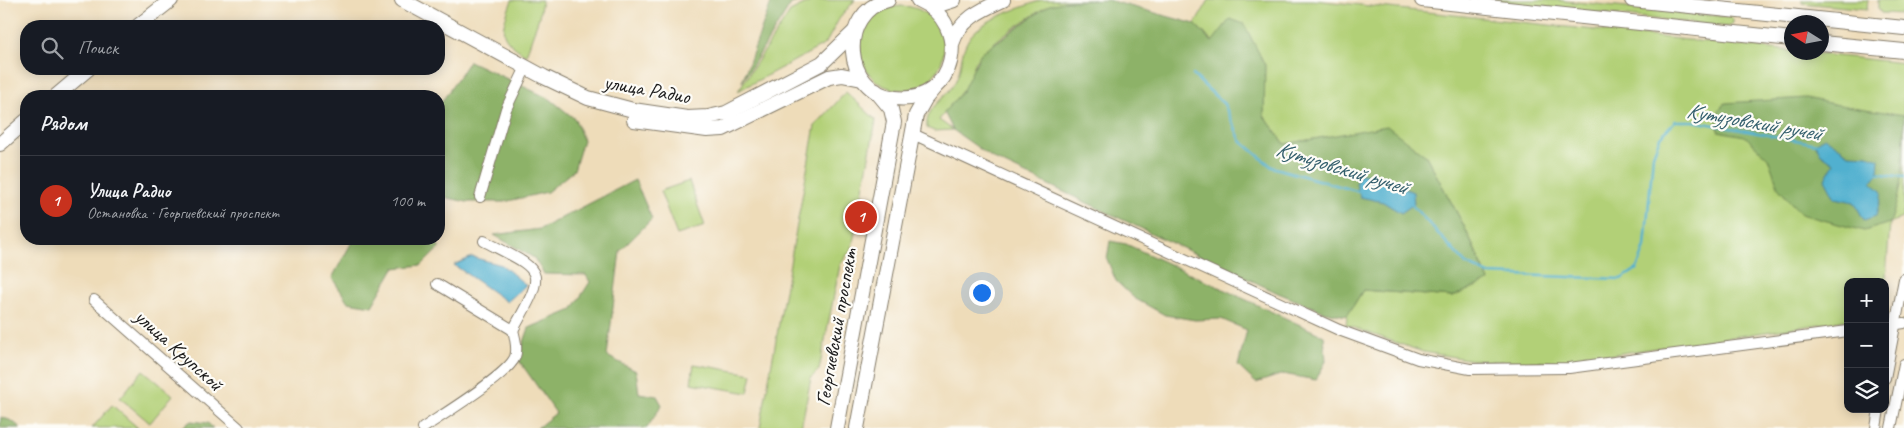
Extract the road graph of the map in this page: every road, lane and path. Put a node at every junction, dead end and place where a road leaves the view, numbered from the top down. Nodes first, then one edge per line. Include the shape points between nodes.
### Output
1 (171, 0) edge
2 (402, 0) edge
3 (425, 0) edge
4 (1003, 0) edge
5 (1422, 0) edge
6 (1632, 0) edge
7 (883, 1) edge
8 (922, 2) edge
9 (949, 2) edge
10 (429, 15) junction
11 (146, 20) edge
12 (438, 20) edge
13 (445, 24) edge
14 (1904, 28) edge
15 (854, 32) junction
16 (1784, 39) edge
17 (952, 44) junction
18 (1829, 44) edge
19 (1904, 52) edge
20 (526, 67) junction
21 (81, 75) edge
22 (862, 79) junction
23 (940, 81) junction
24 (63, 90) edge
25 (876, 91) junction
26 (588, 98) junction
27 (20, 126) edge
28 (913, 134) junction
29 (0, 144) edge
30 (480, 197) dead end
31 (484, 241) dead end
32 (1904, 279) edge
33 (437, 284) dead end
34 (94, 300) dead end
35 (1895, 324) edge
36 (513, 330) junction
37 (1844, 332) edge
38 (1904, 364) edge
39 (1887, 368) edge
40 (1878, 413) edge
41 (238, 428) edge
42 (423, 428) edge
43 (837, 428) edge
44 (857, 428) edge
45 (1876, 428) edge
46 (1891, 428) edge

1 - 11 main road
2 - 10 main road, улица Радио
3 - 10 main road
4 - 17 main road via 970,18 956,33
5 - 16 main road
6 - 14 main road
7 - 15 main road, улица Радио via 864,16
8 - 9 main road via 935,6
8 - 17 main road via 942,17
10 - 12 main road, улица Радио
13 - 20 main road, улица Радио
15 - 22 main road via 852,54
15 - 26 main road, улица Радио via 822,63 717,115 687,118 652,114
17 - 23 main road, Георгиевский проспект via 950,64
18 - 19 main road
20 - 26 main road, улица Радио
20 - 30 street via 506,109
21 - 24 main road
22 - 25 main road
22 - 26 main road via 842,75 829,77 723,129 707,130 634,120
23 - 25 main road via 924,93 906,98 888,97
23 - 28 main road, Георгиевский проспект via 918,111
25 - 43 main road, Георгиевский проспект via 891,109 894,122
27 - 29 main road
28 - 37 street via 1340,330 1418,359 1470,369 1569,368
28 - 44 main road, Георгиевский проспект
31 - 36 street via 521,260 536,274 536,285
32 - 35 street
33 - 36 street
34 - 41 street, улица Крупской
35 - 39 street
36 - 42 street via 516,354 510,365
38 - 46 street
40 - 45 street

